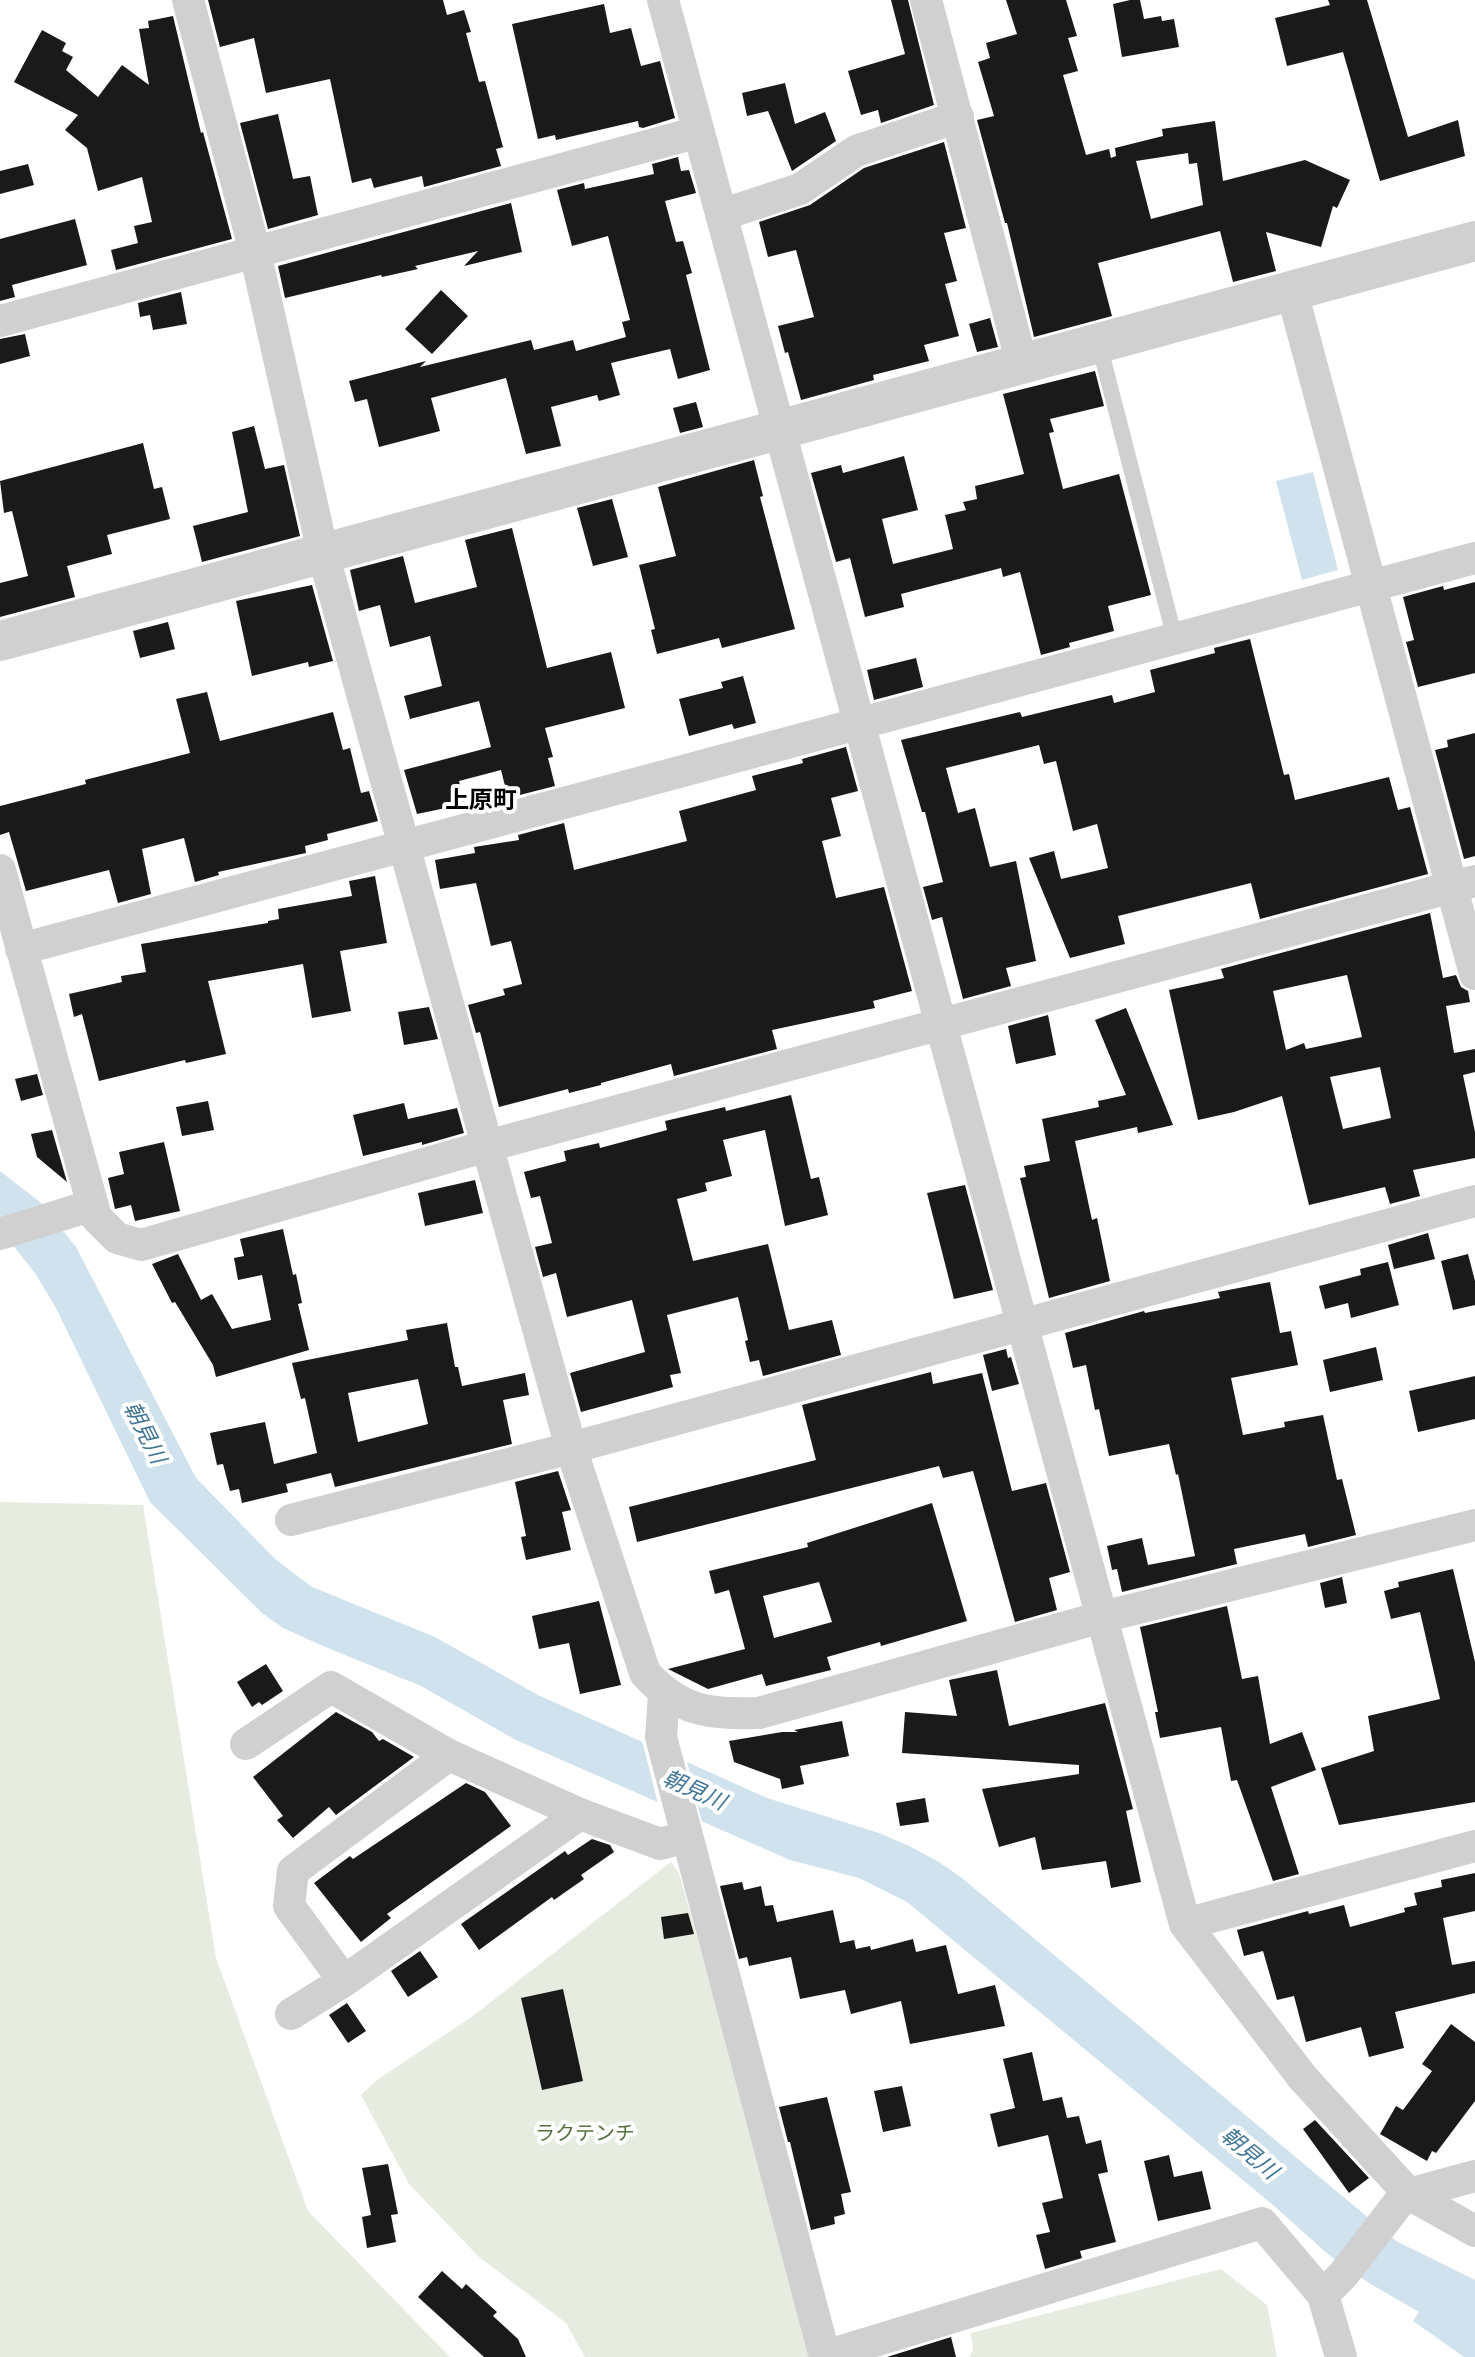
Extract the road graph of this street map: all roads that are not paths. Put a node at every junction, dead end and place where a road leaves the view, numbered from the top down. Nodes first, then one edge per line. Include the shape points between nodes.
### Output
1 (188, 0) edge
2 (663, 0) edge
3 (926, 0) edge
4 (958, 117) junction
5 (699, 132) junction
6 (721, 215) junction
7 (1475, 241) edge
8 (255, 252) junction
9 (1292, 292) junction
10 (0, 321) edge
11 (1099, 344) junction
12 (1022, 364) junction
13 (780, 430) junction
14 (323, 553) junction
15 (1475, 558) edge
16 (1371, 586) junction
17 (1175, 639) junction
18 (0, 641) edge
19 (859, 724) junction
20 (404, 847) junction
21 (0, 870) edge
22 (1463, 884) edge
23 (21, 949) junction
24 (1475, 974) edge
25 (941, 1026) junction
26 (487, 1146) junction
27 (1475, 1201) edge
28 (79, 1210) junction
29 (0, 1234) edge
30 (1022, 1322) junction
31 (571, 1448) junction
32 (291, 1520) dead end
33 (1475, 1525) edge
34 (1102, 1617) junction
35 (664, 1694) junction
36 (246, 1744) dead end
37 (449, 1755) junction
38 (580, 1814) junction
39 (686, 1837) junction
40 (1475, 1846) edge
41 (1185, 1924) junction
42 (344, 1981) junction
43 (291, 2014) dead end
44 (1475, 2176) edge
45 (1404, 2198) junction
46 (1475, 2231) edge
47 (1333, 2285) junction
48 (825, 2357) edge
49 (1341, 2357) edge

1 - 8 street
2 - 5 street
3 - 4 street
4 - 6 street via 856,151 800,189
4 - 12 street
5 - 6 street
5 - 8 street
6 - 13 street
7 - 9 street
8 - 10 street
8 - 14 street
9 - 11 street
9 - 16 street
11 - 12 street
11 - 17 lane
12 - 13 street
13 - 14 street
13 - 19 street
14 - 18 street
14 - 20 street
15 - 16 street
16 - 17 street
16 - 22 street
17 - 19 street
19 - 20 street
19 - 25 street
20 - 23 street
20 - 26 street
21 - 23 street
22 - 24 street
22 - 25 street
23 - 28 street via 73,1142
25 - 26 street
25 - 30 street
26 - 28 street via 141,1245 117,1238 96,1217
26 - 31 street
27 - 30 street
28 - 29 street
30 - 31 street
30 - 34 street
31 - 32 street
31 - 35 street via 645,1673
33 - 34 street
34 - 35 street via 759,1713 724,1714
34 - 41 street
35 - 39 street via 661,1737
36 - 37 street via 331,1687
37 - 38 street
37 - 42 street via 293,1871 289,1906
38 - 39 street via 660,1844
38 - 42 street
39 - 48 street
40 - 41 street
41 - 45 street
42 - 43 street
44 - 45 street
45 - 46 street
45 - 47 street
47 - 48 street via 1262,2223
47 - 49 street

